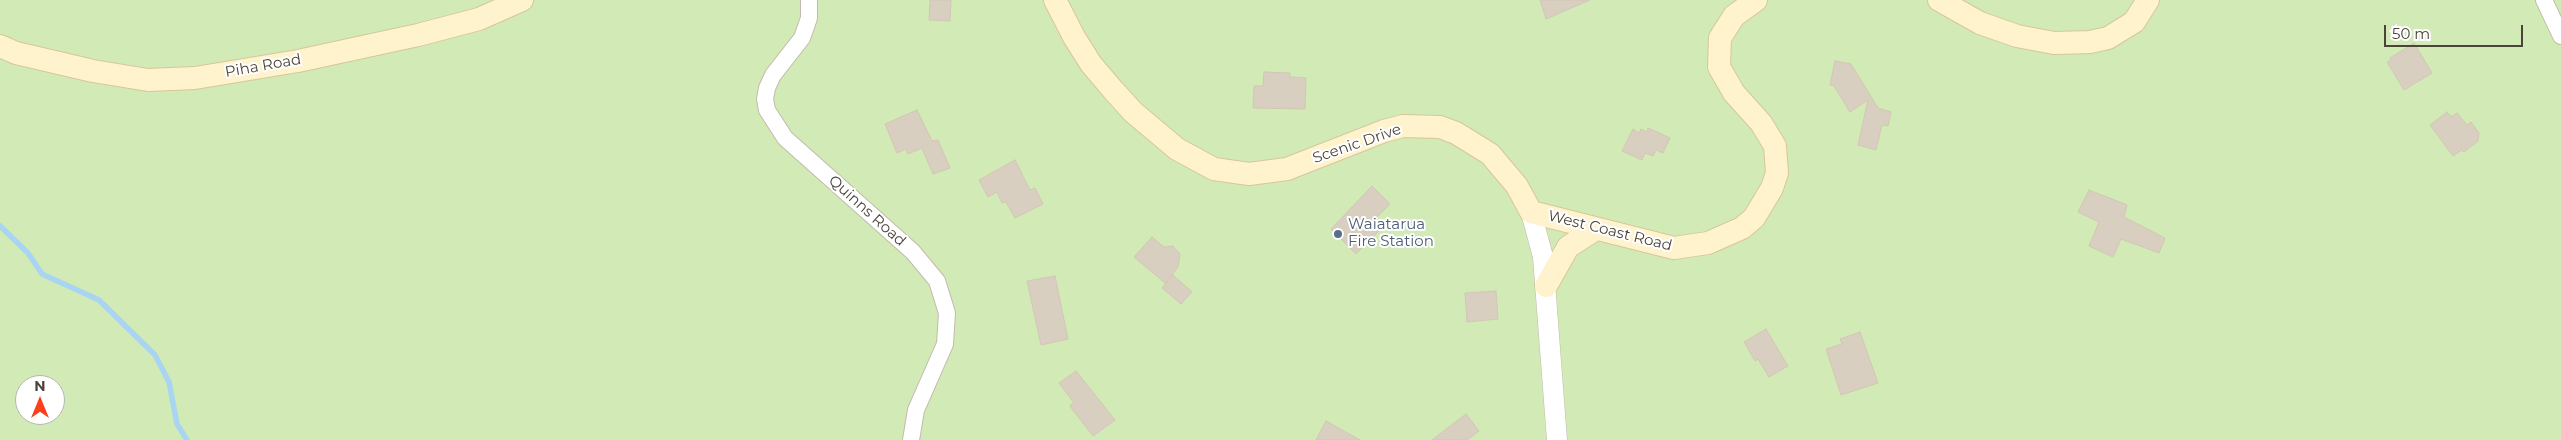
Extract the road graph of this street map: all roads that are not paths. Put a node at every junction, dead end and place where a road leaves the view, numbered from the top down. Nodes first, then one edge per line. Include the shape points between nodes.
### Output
1 (522, 0) edge
2 (809, 0) edge
3 (1055, 0) edge
4 (1756, 0) edge
5 (1939, 0) edge
6 (2148, 0) edge
7 (2544, 0) edge
8 (2561, 36) edge
9 (0, 46) edge
10 (1531, 212) junction
11 (1596, 229) junction
12 (1546, 286) junction
13 (911, 440) edge
14 (1557, 440) edge

1 - 9 main road, Piha Road via 479,19 418,35 298,61 195,78 148,80 93,71 16,53
2 - 13 street, Quinns Road via 809,18 802,38 773,75 767,88 767,110 786,138 913,252 937,281 947,313 945,344 916,410
3 - 10 main road, Scenic Drive via 1074,37 1113,90 1155,132 1205,165 1230,173 1265,173 1287,169 1403,126 1440,127 1456,132 1490,154 1517,186
4 - 11 main road, West Coast Road via 1726,26 1718,50 1719,67 1725,79 1761,123 1775,146 1776,173 1760,210 1754,218 1726,236 1693,247 1666,247
5 - 6 main road via 1972,20 2017,36 2054,44 2074,44 2108,38 2123,30 2134,22
7 - 8 street
10 - 11 main road, West Coast Road
10 - 12 street, Scenic Drive via 1543,257
11 - 12 main road via 1568,247
12 - 14 street, Scenic Drive

